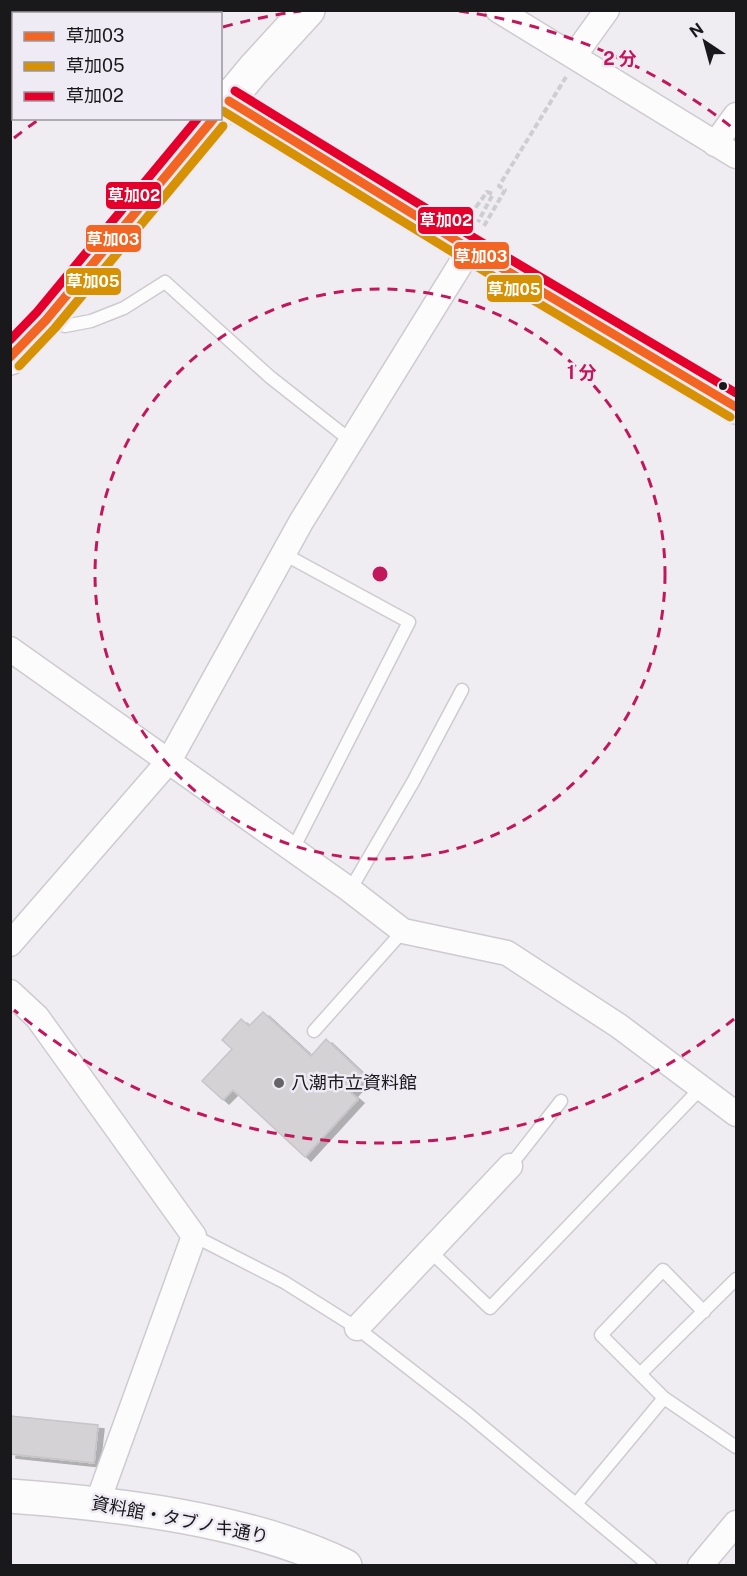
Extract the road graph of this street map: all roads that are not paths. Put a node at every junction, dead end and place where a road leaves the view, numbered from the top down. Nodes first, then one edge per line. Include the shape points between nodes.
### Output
1 (308, 10) edge
2 (498, 10) edge
3 (607, 10) edge
4 (576, 57) junction
5 (222, 105) edge
6 (222, 107) edge
7 (736, 114) edge
8 (210, 120) edge
9 (715, 144) junction
10 (736, 156) edge
11 (458, 251) junction
12 (46, 320) junction
13 (10, 358) edge
14 (736, 407) edge
15 (350, 440) junction
16 (284, 554) junction
17 (10, 649) edge
18 (462, 690) dead end
19 (169, 760) junction
20 (292, 851) junction
21 (350, 890) junction
22 (403, 931) junction
23 (10, 944) edge
24 (10, 992) edge
25 (314, 1031) dead end
26 (701, 1088) junction
27 (561, 1101) dead end
28 (736, 1114) edge
29 (510, 1166) joint
30 (194, 1236) junction
31 (431, 1252) junction
32 (736, 1280) edge
33 (704, 1312) junction
34 (357, 1328) junction
35 (640, 1374) junction
36 (664, 1398) junction
37 (736, 1447) edge
38 (10, 1496) edge
39 (97, 1504) junction
40 (576, 1504) junction
41 (736, 1523) edge
42 (345, 1566) edge
43 (650, 1566) edge
44 (700, 1566) edge

1 - 5 street
2 - 4 street
3 - 4 street
4 - 9 street
6 - 11 street
7 - 9 street
8 - 12 street
9 - 10 street
11 - 14 street
11 - 15 street
12 - 13 street
12 - 15 lane via 65,326 91,321 124,308 165,282 270,377
15 - 16 street
16 - 19 street
16 - 20 lane via 409,622
17 - 19 street
18 - 21 lane
19 - 20 street
19 - 23 street
20 - 21 street
21 - 22 street
22 - 25 lane
22 - 26 street via 507,953 619,1026
24 - 30 street via 37,1017
26 - 28 street
26 - 31 lane via 489,1308
27 - 29 lane
29 - 31 street
30 - 34 lane via 284,1282
30 - 39 street
31 - 34 street
32 - 33 lane
33 - 35 lane
33 - 35 lane via 663,1270 601,1335
34 - 40 lane
35 - 36 lane
36 - 37 lane
36 - 40 lane
38 - 39 street, 資料館・タブノキ通り
39 - 42 street, 資料館・タブノキ通り via 230,1526 311,1549
40 - 43 lane
41 - 44 street

